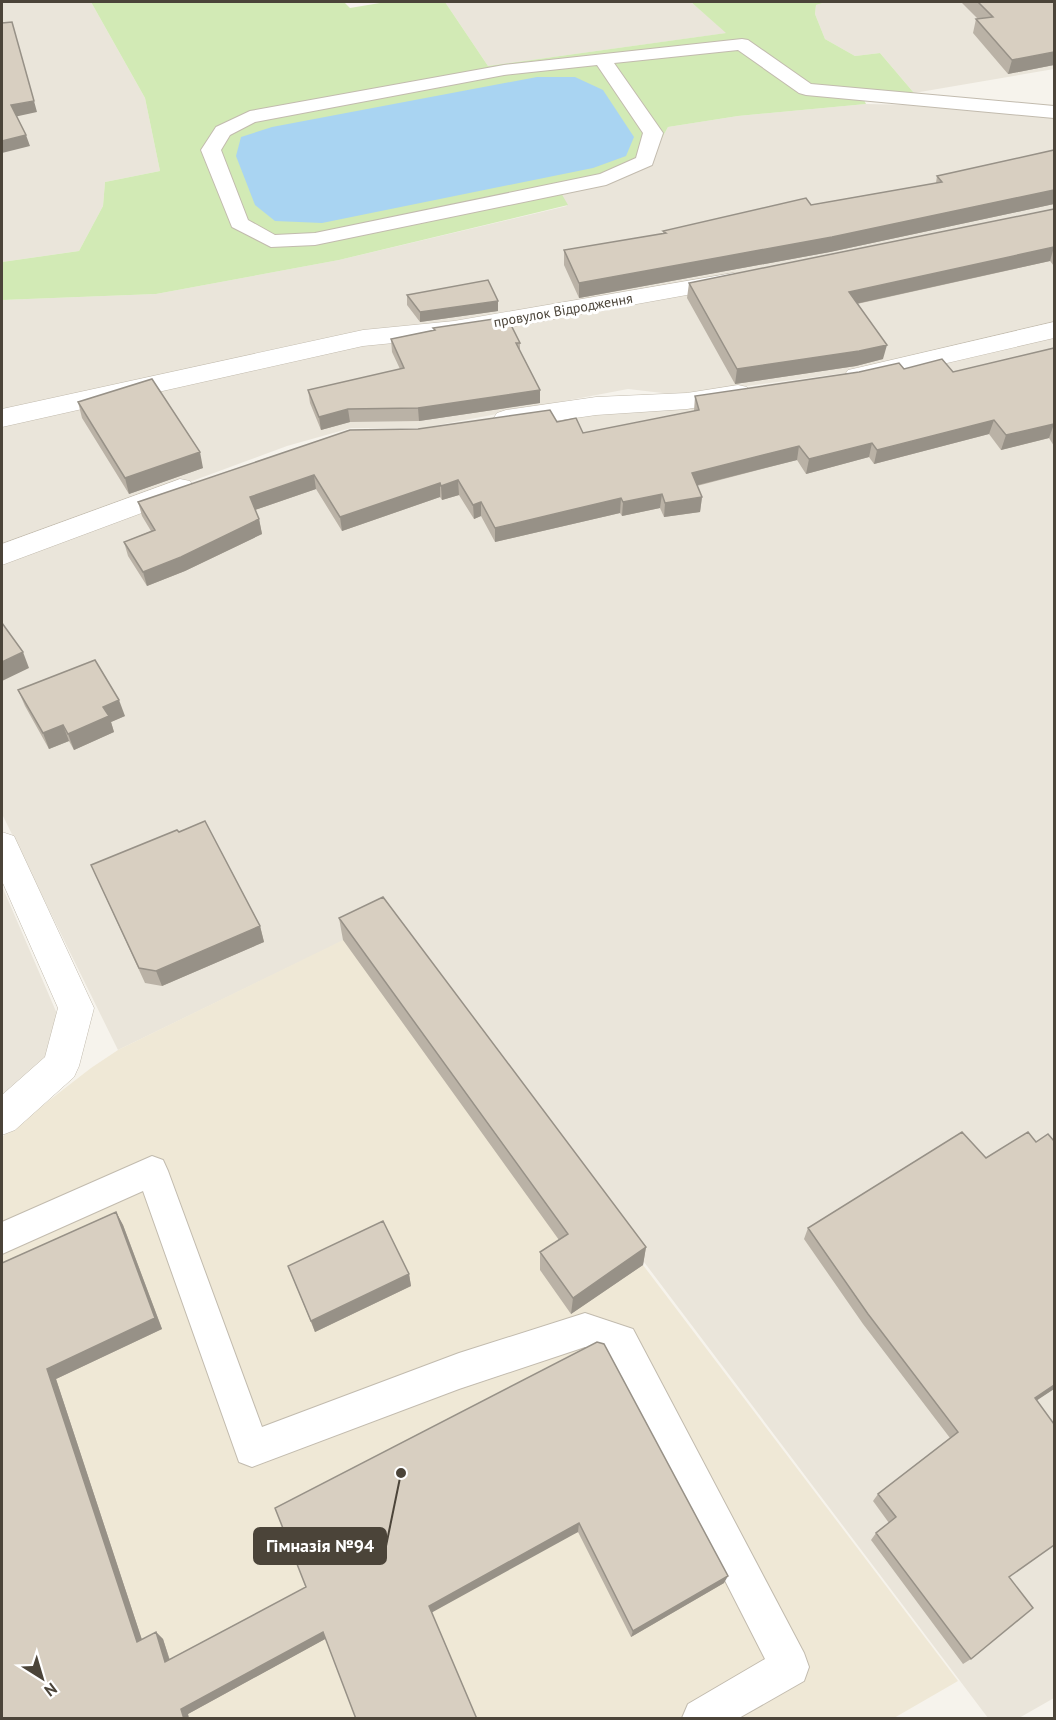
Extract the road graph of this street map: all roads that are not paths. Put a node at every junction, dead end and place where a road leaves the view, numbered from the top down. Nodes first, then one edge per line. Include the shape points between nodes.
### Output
1 (602, 59) junction
2 (1054, 112) edge
3 (760, 275) edge
4 (1054, 330) edge
5 (834, 379) edge
6 (766, 389) edge
7 (2, 418) edge
8 (478, 423) edge
9 (205, 479) edge
10 (2, 555) edge
11 (2, 845) edge
12 (2, 1118) edge
13 (2, 1238) edge
14 (702, 1719) edge

1 - 1 lane via 504,70 250,117 223,131 211,150 239,223 271,241 315,239 606,178 645,161 653,133
1 - 2 lane via 742,44 806,89
3 - 7 street, провулок Відродження via 465,327 363,338
4 - 5 street
6 - 8 street via 687,401 596,406
9 - 10 street
11 - 12 street via 76,1008 61,1066
13 - 14 lane via 152,1171 252,1449 459,1371 585,1330 621,1341 790,1667

